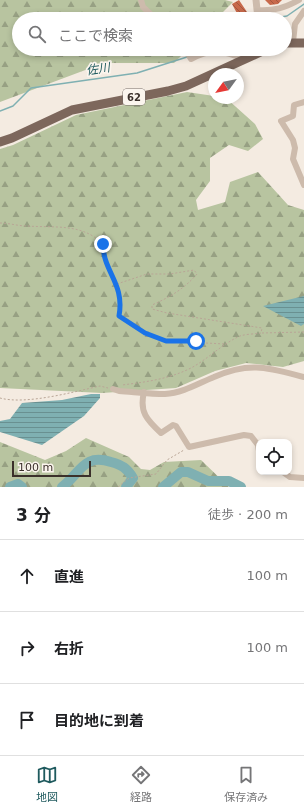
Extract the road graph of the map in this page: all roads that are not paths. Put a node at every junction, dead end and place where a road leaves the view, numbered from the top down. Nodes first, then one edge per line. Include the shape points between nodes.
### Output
1 (141, 0) edge
2 (256, 0) edge
3 (299, 0) edge
4 (304, 11) edge
5 (148, 12) edge
6 (258, 12) edge
7 (269, 12) edge
8 (292, 34) edge
9 (292, 43) edge
10 (304, 43) edge
11 (237, 56) edge
12 (251, 56) edge
13 (244, 59) junction
14 (304, 102) edge
15 (0, 142) edge
16 (304, 185) edge
17 (304, 377) edge
18 (113, 389) road end
19 (144, 392) junction
20 (256, 444) edge
21 (287, 475) edge
22 (304, 478) edge

1 - 5 street
2 - 6 street
3 - 7 street
4 - 8 street
9 - 10 main road
11 - 13 street
12 - 13 main road, 62
13 - 15 main road, 62 via 186,86 72,110
14 - 16 street via 294,105 293,116 281,120 293,140 293,159
17 - 19 street via 263,367 248,367 216,376 187,389 166,394
18 - 19 street
19 - 20 street via 141,404 148,421 161,433 176,426 189,447 244,435 251,436
21 - 22 street

